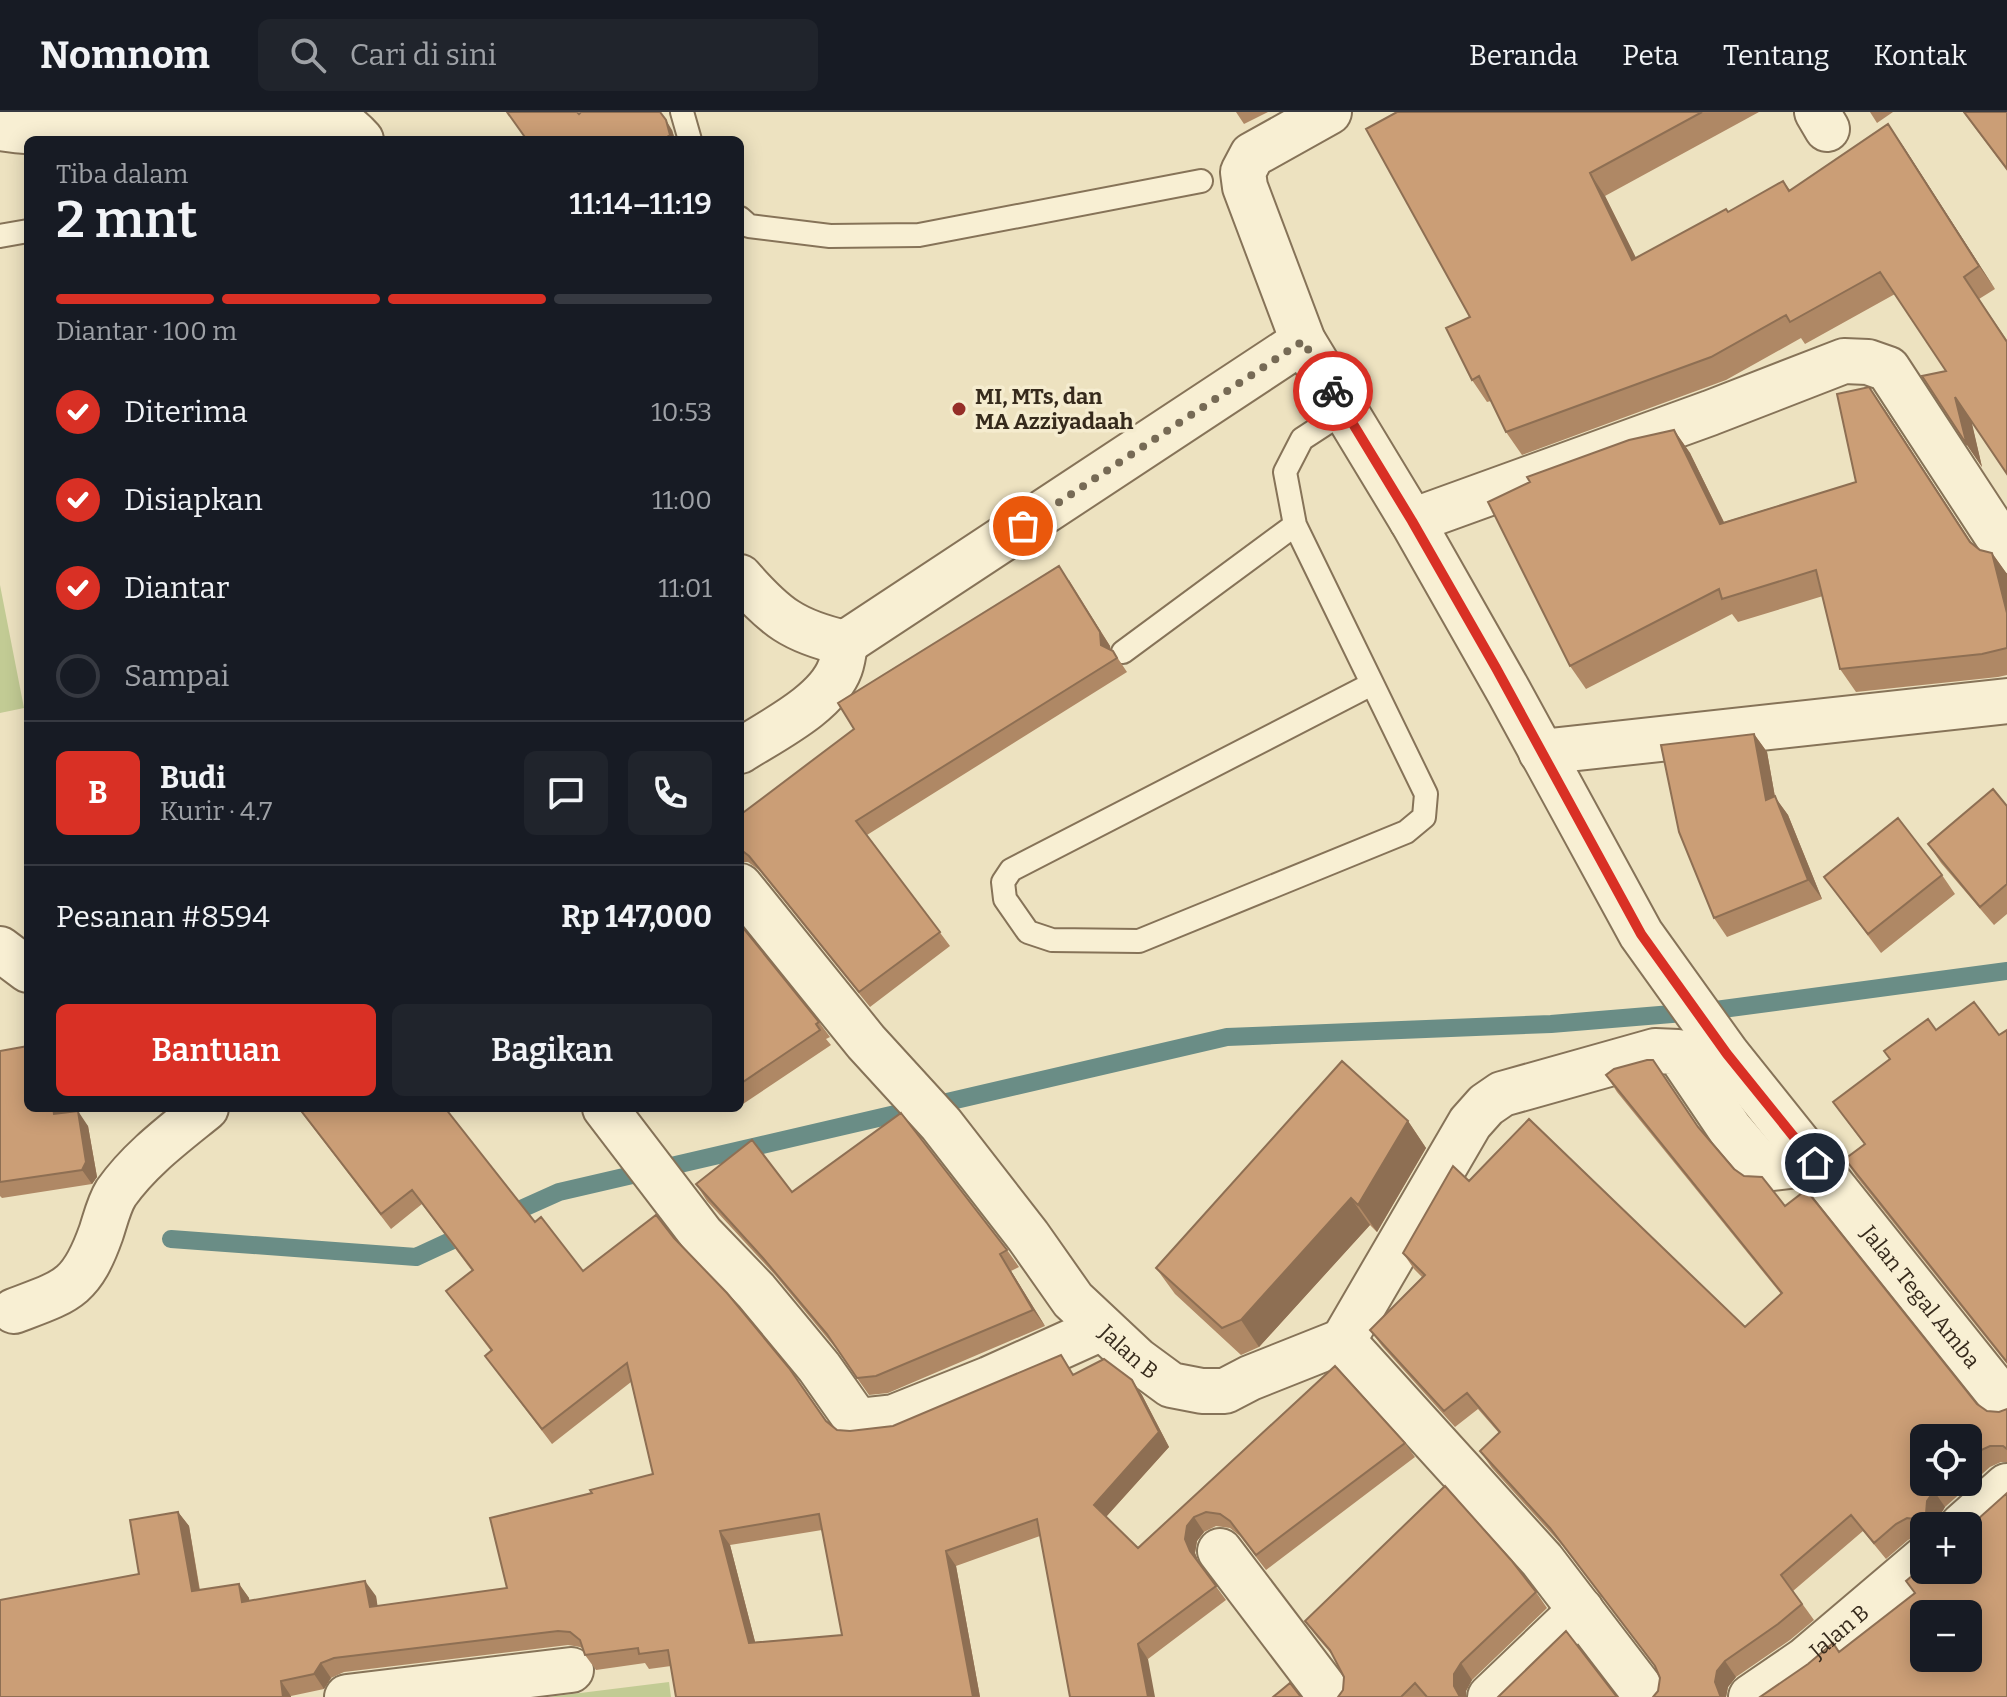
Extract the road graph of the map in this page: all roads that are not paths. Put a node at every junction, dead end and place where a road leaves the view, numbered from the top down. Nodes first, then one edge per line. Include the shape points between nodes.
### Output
1 (682, 112) edge
2 (1329, 112) edge
3 (363, 127) edge
4 (0, 128) edge
5 (91, 136) edge
6 (689, 136) edge
7 (1201, 181) dead end
8 (744, 222) edge
9 (24, 232) edge
10 (0, 236) edge
11 (1324, 377) junction
12 (1412, 521) junction
13 (1295, 525) junction
14 (2007, 551) edge
15 (744, 581) edge
16 (845, 643) junction
17 (1123, 652) dead end
18 (1372, 684) junction
19 (2007, 701) edge
20 (744, 748) edge
21 (1541, 752) junction
22 (744, 891) edge
23 (0, 949) edge
24 (24, 967) edge
25 (201, 1112) edge
26 (608, 1112) edge
27 (1815, 1163) junction
28 (14, 1311) dead end
29 (1102, 1328) junction
30 (1343, 1341) junction
31 (2007, 1404) edge
32 (2007, 1486) edge
33 (1978, 1512) edge
34 (1220, 1551) dead end
35 (1910, 1571) edge
36 (1581, 1610) junction
37 (571, 1670) dead end
38 (347, 1697) edge
39 (1331, 1697) edge
40 (1490, 1697) edge
41 (1647, 1697) edge
42 (1751, 1697) edge

1 - 6 lane
2 - 11 street, Jalan Tegal Amba via 1252,155 1243,172
3 - 5 street via 332,119 253,117
4 - 5 street
7 - 8 lane via 919,235 830,236
9 - 10 lane
11 - 12 street, Jalan Tegal Amba
11 - 13 lane via 1285,472
11 - 16 street
12 - 14 street via 1844,361 1868,362 1888,369
12 - 21 street, Jalan Tegal Amba
13 - 17 lane
13 - 18 lane
15 - 16 street via 787,624
16 - 20 street via 840,669 828,688
18 - 18 lane via 1426,794 1424,817 1406,832 1139,941 1052,940 1028,932 1005,899 1003,882 1011,870
19 - 21 street
21 - 27 street, Jalan Tegal Amba via 1641,934 1727,1054
22 - 29 street, Jalan B via 866,1042 941,1124 1073,1300
23 - 24 street
25 - 28 street via 143,1161 114,1196 90,1264 65,1292
26 - 29 street via 702,1235 819,1367 857,1421 894,1417
27 - 30 street via 1764,1169 1678,1052 1655,1051 1502,1094 1470,1123
27 - 31 street, Jalan Tegal Amba
29 - 30 street, Jalan B via 1171,1385 1202,1391 1225,1391
30 - 36 street
32 - 33 street
34 - 39 street
35 - 42 street, Jalan B via 1805,1660
36 - 40 street
36 - 41 street
37 - 38 street

